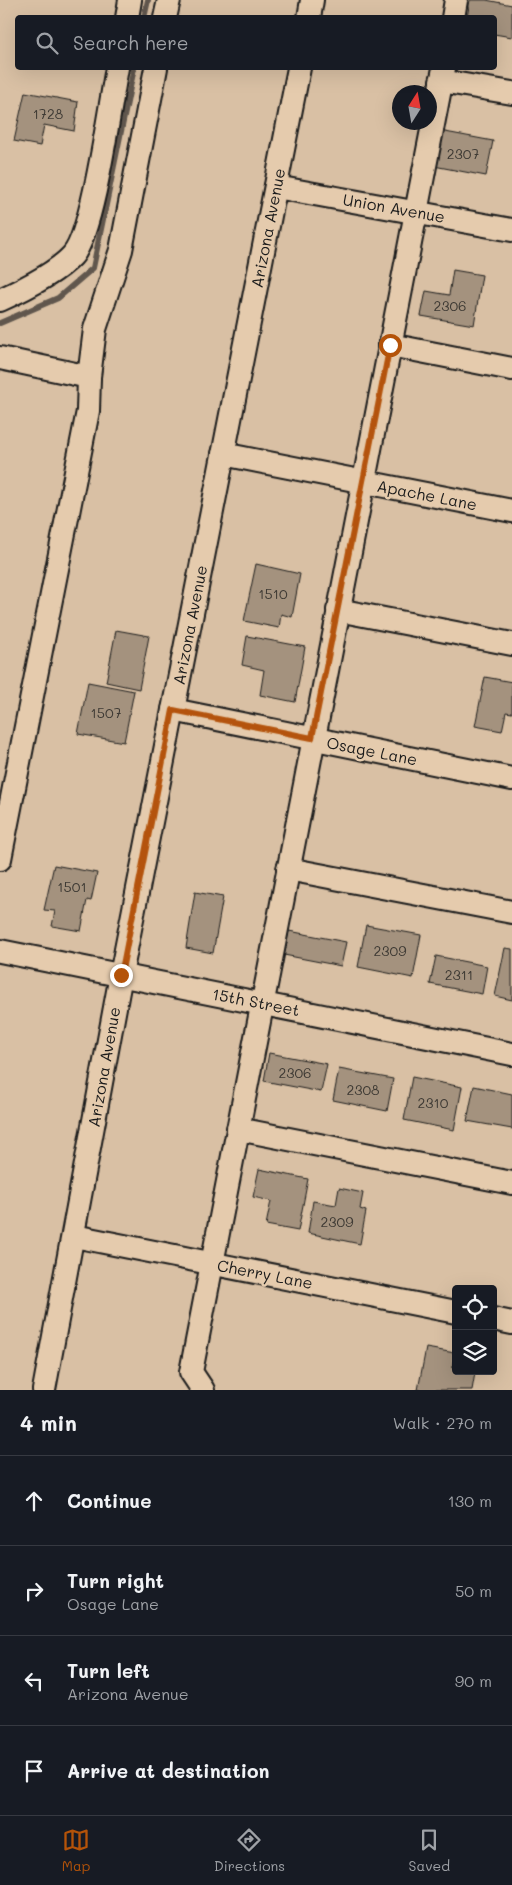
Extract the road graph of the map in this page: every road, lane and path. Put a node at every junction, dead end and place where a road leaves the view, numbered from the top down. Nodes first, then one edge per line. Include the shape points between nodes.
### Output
1 (130, 0) edge
2 (169, 0) edge
3 (312, 0) edge
4 (456, 0) edge
5 (128, 15) edge
6 (166, 15) edge
7 (309, 15) edge
8 (454, 15) edge
9 (117, 70) edge
10 (156, 70) edge
11 (299, 70) edge
12 (442, 74) edge
13 (512, 93) edge
14 (276, 187) junction
15 (416, 212) junction
16 (512, 230) edge
17 (0, 300) edge
18 (390, 345) junction
19 (0, 358) edge
20 (512, 369) edge
21 (89, 377) junction
22 (223, 454) junction
23 (363, 482) junction
24 (512, 512) edge
25 (338, 610) junction
26 (512, 644) edge
27 (173, 710) junction
28 (312, 738) junction
29 (8, 778) edge
30 (512, 779) edge
31 (0, 860) edge
32 (288, 869) junction
33 (512, 912) edge
34 (0, 950) edge
35 (121, 975) junction
36 (262, 1004) junction
37 (512, 1054) edge
38 (238, 1129) junction
39 (512, 1183) edge
40 (74, 1236) junction
41 (213, 1263) junction
42 (452, 1311) edge
43 (497, 1320) edge
44 (512, 1323) edge
45 (44, 1390) edge
46 (203, 1390) edge

1 - 5 street
2 - 6 street
3 - 7 street
4 - 8 street
9 - 17 street via 88,221 72,256 27,288
10 - 21 street via 121,250 95,329
11 - 14 street, Arizona Avenue
12 - 13 street
12 - 15 street
14 - 15 street, Union Avenue
14 - 22 street, Arizona Avenue
15 - 16 street, Union Avenue
15 - 18 street
18 - 20 street
18 - 23 street
19 - 21 street
21 - 29 street via 88,411
22 - 23 street, Apache Lane
22 - 27 street, Arizona Avenue
23 - 24 street, Apache Lane
23 - 25 street
25 - 26 street
25 - 28 street
27 - 28 street, Osage Lane
27 - 35 street, Arizona Avenue
28 - 30 street, Osage Lane
28 - 32 street
29 - 31 street
32 - 33 street
32 - 36 street
34 - 35 street, 15th Street
35 - 36 street, 15th Street
35 - 40 street, Arizona Avenue
36 - 37 street, 15th Street
36 - 38 street
38 - 39 street
38 - 41 street
40 - 41 street, Cherry Lane
40 - 45 street, Arizona Avenue
41 - 42 street, Cherry Lane
41 - 46 street via 191,1372
43 - 44 street

